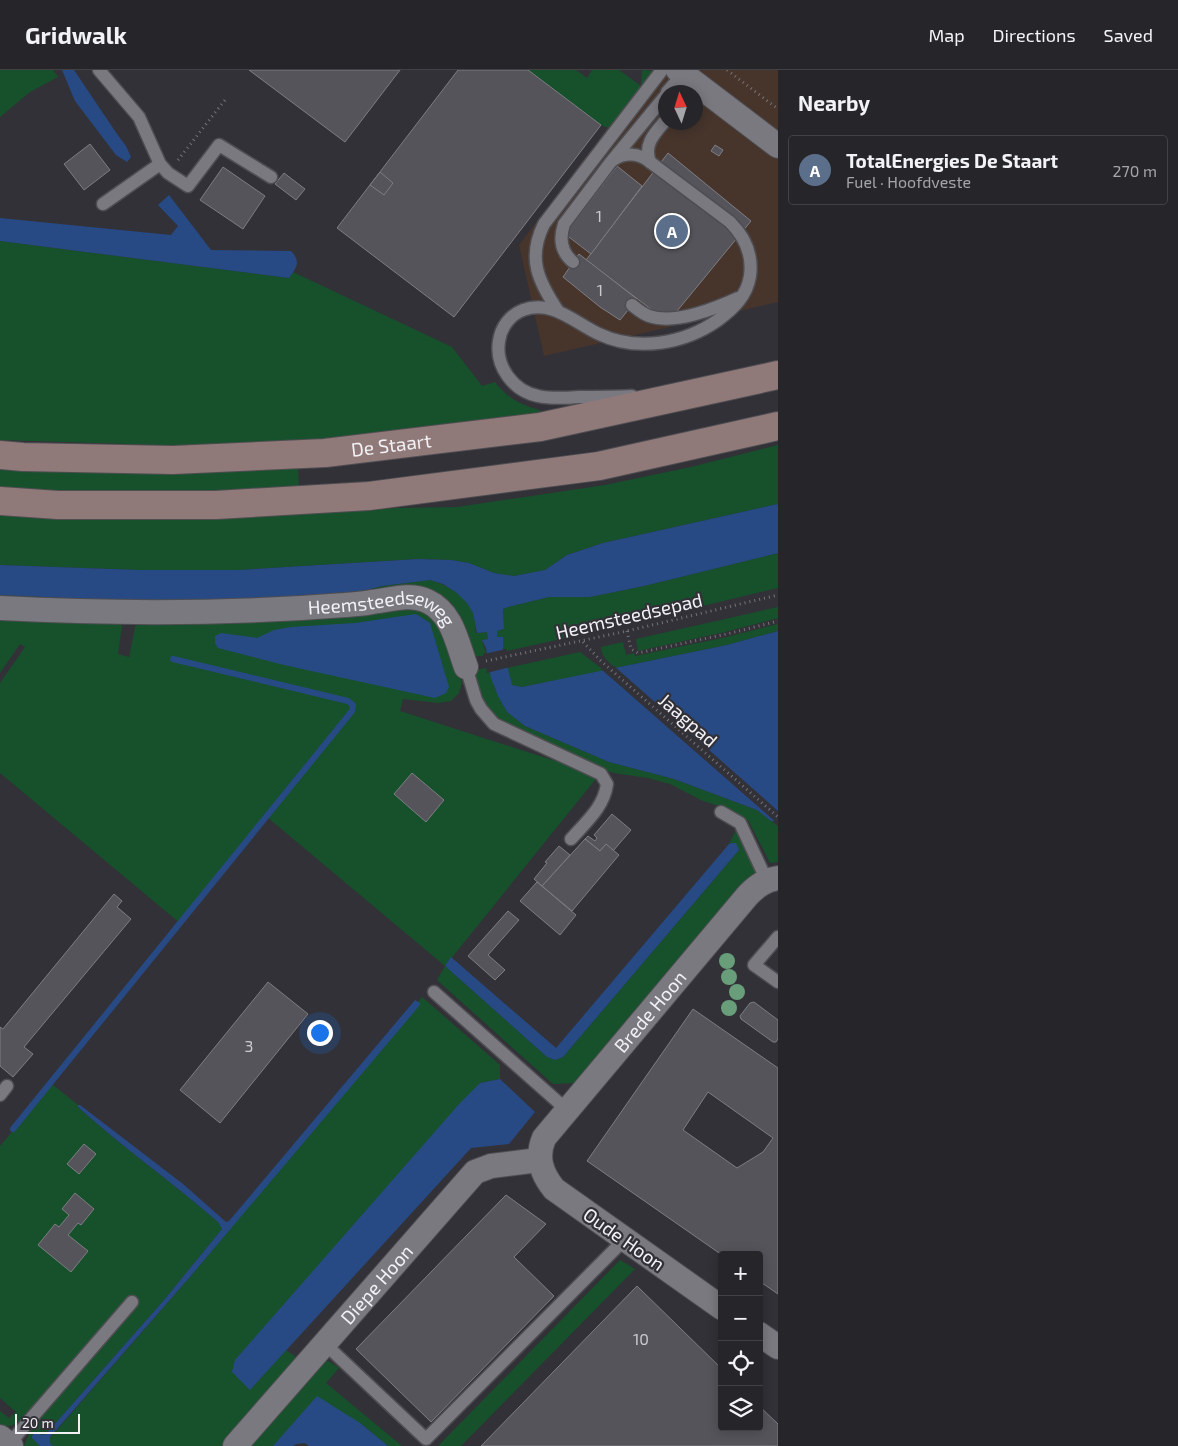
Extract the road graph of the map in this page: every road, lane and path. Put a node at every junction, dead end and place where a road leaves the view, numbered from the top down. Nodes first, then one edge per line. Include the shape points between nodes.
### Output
1 (99, 70) edge
2 (727, 70) edge
3 (681, 78) edge
4 (225, 100) dead end
5 (658, 104) edge
6 (778, 108) edge
7 (748, 123) junction
8 (658, 130) edge
9 (778, 146) edge
10 (778, 158) edge
11 (650, 162) junction
12 (610, 163) junction
13 (164, 168) junction
14 (271, 177) dead end
15 (104, 204) dead end
16 (573, 262) dead end
17 (743, 296) junction
18 (632, 306) dead end
19 (558, 311) junction
20 (778, 375) edge
21 (724, 388) junction
22 (778, 426) edge
23 (0, 455) edge
24 (0, 501) edge
25 (778, 594) edge
26 (0, 608) edge
27 (778, 621) edge
28 (627, 631) junction
29 (583, 641) junction
30 (475, 664) junction
31 (722, 812) dead end
32 (778, 817) edge
33 (571, 839) dead end
34 (772, 879) edge
35 (778, 937) edge
36 (778, 982) edge
37 (434, 992) dead end
38 (567, 1110) junction
39 (540, 1160) junction
40 (625, 1239) junction
41 (132, 1302) dead end
42 (718, 1305) edge
43 (763, 1337) edge
44 (325, 1344) junction
45 (778, 1347) edge
46 (7, 1442) edge
47 (235, 1446) edge

1 - 13 lane via 139,117
2 - 6 path
3 - 7 street
3 - 19 lane via 544,224 535,246 536,261 545,290
4 - 13 path
5 - 12 lane
7 - 9 street
7 - 10 street
8 - 11 lane via 649,142
11 - 12 lane via 632,154 620,156
11 - 17 lane via 740,231 748,246 750,261 748,287
12 - 16 lane via 564,224 561,243
13 - 14 lane via 188,186 219,145
13 - 15 lane
17 - 18 lane via 702,312 669,318 647,315
17 - 19 lane via 714,323 658,344 621,342 600,335
19 - 21 lane via 542,307 522,310 512,316 501,330 498,351 501,363 506,375 521,391 539,397 567,398
20 - 21 main road, De Staart
21 - 23 main road, De Staart via 540,427 325,453 173,460
22 - 24 main road via 599,466 369,496 216,505 58,505
25 - 28 path, Heemsteedsepad
26 - 30 street, Heemsteedseweg via 152,613 284,610 414,597 438,606
27 - 28 path via 638,652 631,649
28 - 29 path, Heemsteedsepad
29 - 30 path, Heemsteedsepad
29 - 32 path, Jaagpad via 601,661
30 - 33 lane, Heemsteedseweg via 476,700 494,724 601,774 607,784 606,795 597,810
31 - 34 lane via 740,824
34 - 38 street, Brede Hoon via 748,895
35 - 36 lane via 754,965
37 - 38 lane
38 - 39 street, Brede Hoon via 544,1138
39 - 40 street, Oude Hoon via 546,1179 554,1189
39 - 44 street, Diepe Hoon via 491,1166 475,1172
40 - 42 street, Oude Hoon
40 - 44 lane via 426,1440
41 - 46 lane
43 - 45 street
44 - 47 street, Diepe Hoon

